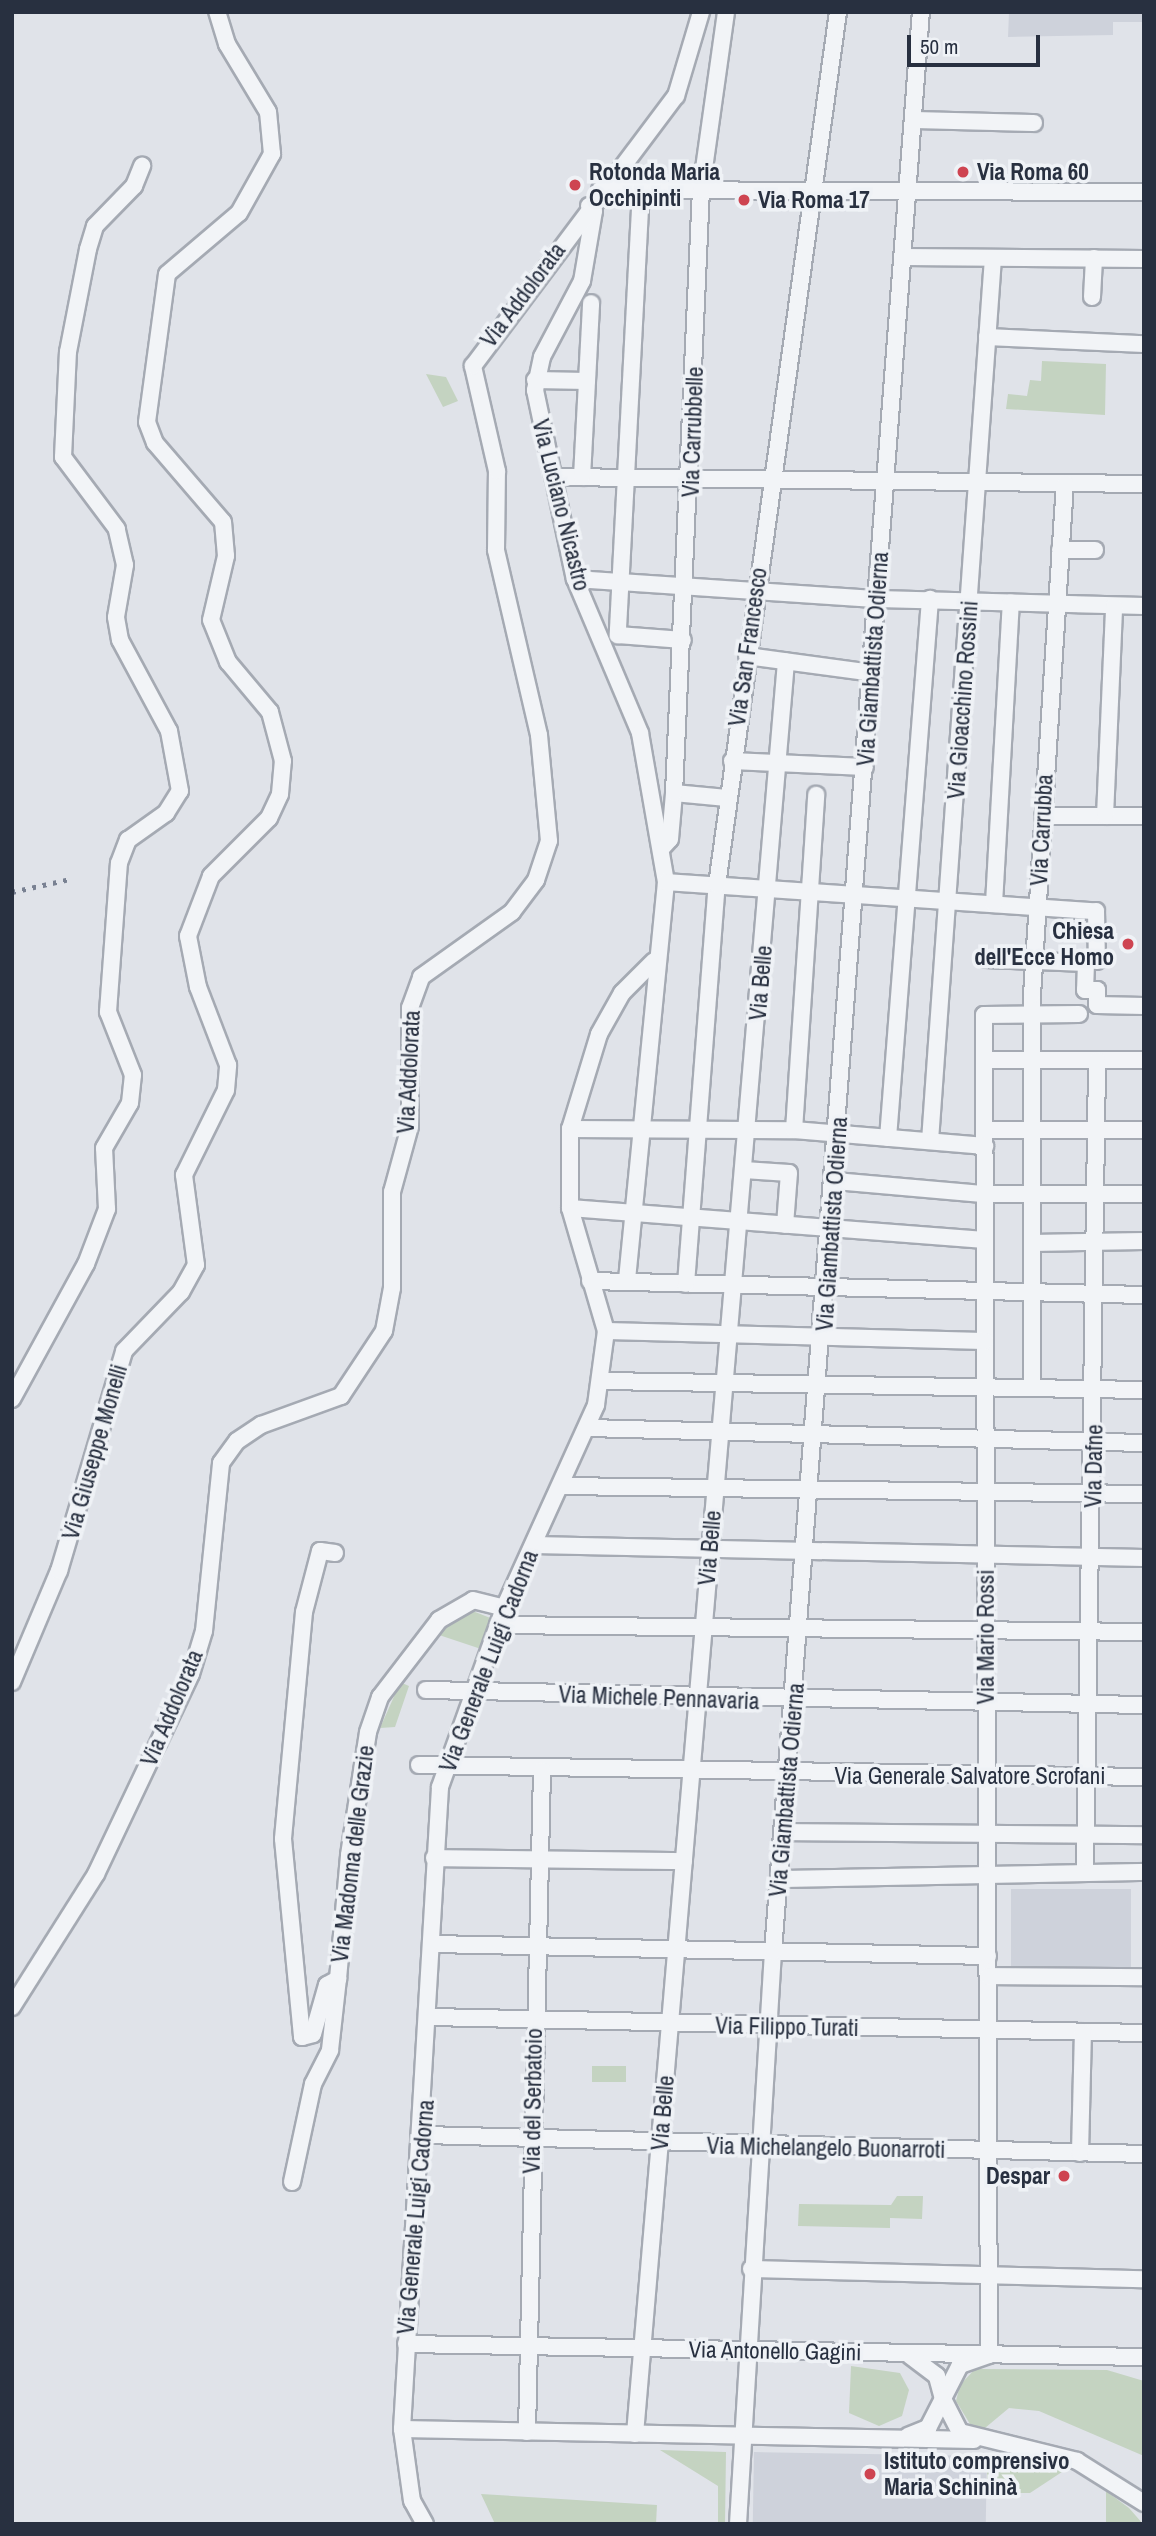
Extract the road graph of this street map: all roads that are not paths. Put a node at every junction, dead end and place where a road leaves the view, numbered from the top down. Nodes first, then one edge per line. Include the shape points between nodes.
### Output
1 (217, 12) edge
2 (701, 12) edge
3 (726, 12) edge
4 (838, 12) edge
5 (921, 12) edge
6 (914, 120) junction
7 (1034, 123) dead end
8 (142, 166) dead end
9 (600, 190) junction
10 (641, 190) junction
11 (701, 190) junction
12 (812, 190) junction
13 (909, 192) junction
14 (1144, 192) edge
15 (589, 206) junction
16 (904, 257) junction
17 (993, 258) junction
18 (1094, 258) junction
19 (1144, 259) edge
20 (1091, 297) dead end
21 (591, 303) dead end
22 (987, 337) junction
23 (1144, 344) edge
24 (535, 380) junction
25 (587, 381) junction
26 (557, 477) junction
27 (582, 477) junction
28 (627, 478) junction
29 (691, 479) junction
30 (772, 480) junction
31 (887, 481) junction
32 (975, 482) junction
33 (1065, 483) junction
34 (1144, 484) edge
35 (1060, 550) junction
36 (1095, 550) dead end
37 (575, 579) junction
38 (620, 582) junction
39 (686, 587) junction
40 (756, 592) junction
41 (878, 598) junction
42 (930, 599) junction
43 (969, 600) junction
44 (1012, 602) junction
45 (1056, 604) junction
46 (1114, 606) junction
47 (1144, 606) edge
48 (682, 639) junction
49 (747, 656) junction
50 (786, 661) junction
51 (872, 673) junction
52 (732, 761) junction
53 (778, 764) junction
54 (865, 767) junction
55 (674, 793) junction
56 (816, 795) dead end
57 (727, 799) junction
58 (1043, 816) junction
59 (1105, 816) junction
60 (1144, 816) edge
61 (661, 849) junction
62 (666, 882) junction
63 (717, 886) junction
64 (769, 890) junction
65 (811, 892) junction
66 (856, 895) junction
67 (910, 898) junction
68 (950, 900) junction
69 (994, 904) junction
70 (1038, 907) junction
71 (986, 958) dead end
72 (654, 961) junction
73 (1034, 961) junction
74 (1097, 961) dead end
75 (1144, 1006) edge
76 (1032, 1013) junction
77 (1079, 1014) dead end
78 (985, 1059) junction
79 (1031, 1059) junction
80 (1097, 1060) junction
81 (1144, 1060) edge
82 (570, 1129) junction
83 (640, 1129) junction
84 (748, 1129) junction
85 (1031, 1129) junction
86 (1097, 1129) junction
87 (794, 1130) junction
88 (1144, 1130) edge
89 (701, 1131) junction
90 (839, 1134) junction
91 (888, 1138) junction
92 (985, 1138) junction
93 (930, 1141) junction
94 (744, 1170) junction
95 (835, 1181) junction
96 (985, 1194) junction
97 (1032, 1194) junction
98 (1097, 1194) junction
99 (1144, 1194) edge
100 (570, 1208) junction
101 (633, 1214) junction
102 (691, 1216) junction
103 (740, 1221) junction
104 (785, 1225) junction
105 (832, 1229) junction
106 (985, 1240) junction
107 (1097, 1241) junction
108 (1144, 1241) edge
109 (1032, 1243) junction
110 (590, 1281) junction
111 (627, 1282) junction
112 (686, 1284) junction
113 (734, 1286) junction
114 (828, 1289) junction
115 (985, 1292) junction
116 (1033, 1292) junction
117 (1098, 1294) junction
118 (1144, 1294) edge
119 (606, 1331) junction
120 (730, 1336) junction
121 (824, 1340) junction
122 (985, 1341) junction
123 (602, 1381) junction
124 (725, 1383) junction
125 (820, 1384) junction
126 (985, 1387) junction
127 (1032, 1388) junction
128 (1096, 1389) junction
129 (1144, 1390) edge
130 (12, 1399) edge
131 (588, 1428) junction
132 (720, 1434) junction
133 (816, 1436) junction
134 (986, 1441) junction
135 (1095, 1442) junction
136 (1144, 1443) edge
137 (561, 1486) junction
138 (715, 1491) junction
139 (811, 1491) junction
140 (986, 1492) junction
141 (1093, 1493) junction
142 (1144, 1494) edge
143 (534, 1545) junction
144 (709, 1549) junction
145 (807, 1550) junction
146 (335, 1553) dead end
147 (986, 1553) junction
148 (1092, 1556) junction
149 (1144, 1558) edge
150 (504, 1608) junction
151 (498, 1625) junction
152 (702, 1627) junction
153 (800, 1628) junction
154 (986, 1630) junction
155 (1090, 1632) junction
156 (1144, 1632) edge
157 (12, 1682) edge
158 (426, 1690) dead end
159 (474, 1693) junction
160 (696, 1700) junction
161 (794, 1702) junction
162 (987, 1704) junction
163 (1144, 1705) edge
164 (1088, 1706) junction
165 (419, 1765) dead end
166 (447, 1767) junction
167 (542, 1770) junction
168 (691, 1775) junction
169 (788, 1776) junction
170 (987, 1777) junction
171 (1087, 1777) junction
172 (1144, 1777) edge
173 (783, 1832) junction
174 (987, 1834) junction
175 (1086, 1835) junction
176 (1144, 1835) edge
177 (435, 1858) junction
178 (539, 1861) junction
179 (684, 1861) junction
180 (1085, 1872) junction
181 (1144, 1872) edge
182 (988, 1878) junction
183 (779, 1879) junction
184 (433, 1944) junction
185 (536, 1949) junction
186 (677, 1951) junction
187 (773, 1952) junction
188 (988, 1956) junction
189 (988, 1976) junction
190 (1144, 1977) edge
191 (338, 1979) junction
192 (12, 2007) edge
193 (431, 2017) junction
194 (535, 2020) junction
195 (671, 2024) junction
196 (768, 2027) junction
197 (988, 2030) junction
198 (1083, 2032) junction
199 (1144, 2033) edge
200 (424, 2135) junction
201 (532, 2139) junction
202 (660, 2144) junction
203 (760, 2147) junction
204 (988, 2151) junction
205 (1080, 2153) junction
206 (1144, 2154) edge
207 (292, 2182) dead end
208 (751, 2269) junction
209 (989, 2273) junction
210 (1144, 2278) edge
211 (406, 2344) junction
212 (530, 2346) junction
213 (643, 2348) junction
214 (745, 2350) junction
215 (905, 2354) junction
216 (989, 2356) junction
217 (1144, 2357) edge
218 (943, 2399) junction
219 (402, 2430) junction
220 (527, 2432) junction
221 (635, 2434) junction
222 (740, 2437) junction
223 (892, 2440) junction
224 (985, 2440) junction
225 (1144, 2504) edge
226 (425, 2524) edge
227 (738, 2524) edge

1 - 157 street, Via Giuseppe Monelli via 227,44 268,112 272,154 239,213 167,274 147,422 155,443 223,522 226,556 211,620 229,662 270,712 284,761 281,794 269,818 211,876 188,936 198,987 228,1065 226,1090 184,1175 196,1265 181,1292 124,1351 63,1558
2 - 9 street, Via Addolorata via 676,96
3 - 11 street, Via Carrubbelle
4 - 12 street, Via San Francesco
5 - 6 street, Via Giambattista Odierna
6 - 7 street
6 - 13 street, Via Giambattista Odierna
8 - 130 street via 134,186 95,226 88,249 68,352 63,457 117,529 125,565 116,617 120,640 169,731 180,791 166,813 128,840 119,863 108,1012 133,1075 130,1103 104,1148 107,1209 86,1264
9 - 10 street
9 - 15 street, Via Addolorata
10 - 11 street
10 - 28 street
11 - 12 street
11 - 29 street, Via Carrubbelle
12 - 13 street
12 - 30 street, Via San Francesco
13 - 14 street
13 - 16 street, Via Giambattista Odierna
15 - 24 street via 594,211 582,281
15 - 192 street, Via Addolorata via 472,366 497,471 496,550 539,735 549,841 536,880 512,912 421,977 410,1008 410,1126 392,1192 392,1288 384,1331 341,1396 261,1425 237,1441 221,1463 204,1631 191,1674 96,1874
16 - 17 street
16 - 31 street, Via Giambattista Odierna
17 - 18 street
17 - 22 street, Via Gioacchino Rossini
18 - 19 street
18 - 20 street
21 - 25 street
22 - 23 street
22 - 32 street, Via Gioacchino Rossini
24 - 25 street
24 - 26 street, Via Luciano Nicastro
25 - 27 street
26 - 27 street
26 - 37 street, Via Luciano Nicastro
27 - 28 street
28 - 29 street
28 - 38 street
29 - 30 street
29 - 39 street, Via Carrubbelle
30 - 31 street
30 - 40 street, Via San Francesco
31 - 32 street
31 - 41 street, Via Giambattista Odierna
32 - 33 street
32 - 43 street, Via Gioacchino Rossini
33 - 34 street
33 - 35 street, Via Carrubba
35 - 36 street
35 - 45 street, Via Carrubba
37 - 38 street
37 - 61 street, Via Luciano Nicastro via 640,733
38 - 39 street
38 - 48 street via 618,635
39 - 40 street
39 - 48 street, Via Carrubbelle
40 - 41 street
40 - 49 street, Via San Francesco
41 - 42 street
41 - 51 street, Via Giambattista Odierna
42 - 43 street
42 - 67 street
43 - 44 street
43 - 68 street, Via Gioacchino Rossini
44 - 45 street
44 - 69 street
45 - 46 street
45 - 58 street, Via Carrubba
46 - 47 street
46 - 59 street
48 - 55 street, Via Carrubbelle
49 - 50 street
49 - 52 street, Via San Francesco
50 - 51 street
50 - 53 street, Via Belle
51 - 54 street, Via Giambattista Odierna
52 - 53 street
52 - 57 street, Via San Francesco
53 - 54 street
53 - 64 street, Via Belle
54 - 66 street, Via Giambattista Odierna
55 - 57 street
55 - 61 street, Via Carrubbelle via 670,839
56 - 65 street
57 - 63 street, Via San Francesco
58 - 59 street
58 - 70 street, Via Carrubba
59 - 60 street
61 - 62 street, Via Luciano Nicastro
62 - 63 street
62 - 72 street, Via Luciano Nicastro
63 - 64 street
63 - 89 street, Via San Francesco
64 - 65 street
64 - 84 street, Via Belle
65 - 66 street
65 - 87 street
66 - 67 street
66 - 90 street, Via Giambattista Odierna
67 - 68 street
67 - 91 street
68 - 69 street
68 - 93 street, Via Gioacchino Rossini
69 - 70 street
70 - 73 street, Via Carrubba
70 - 74 street via 1096,911
71 - 73 street
72 - 82 street, Via Generale Luigi Cadorna via 622,993 599,1034
72 - 83 street, Via Luciano Nicastro
73 - 75 street via 1086,963 1086,989 1097,990 1097,1006
73 - 76 street, Via Carrubba
76 - 77 street, Via Mario Rossi
76 - 78 street, Via Mario Rossi via 984,1015
76 - 79 street, Via Carrubba
78 - 79 street
78 - 92 street, Via Mario Rossi
79 - 80 street
79 - 85 street, Via Carrubba
80 - 81 street
80 - 86 street, Via Dafne
82 - 83 street
82 - 100 street, Via Generale Luigi Cadorna
83 - 89 street
83 - 101 street, Via Luciano Nicastro
84 - 87 street
84 - 89 street
84 - 94 street, Via Belle
85 - 86 street
85 - 92 street
85 - 97 street, Via Carrubba
86 - 88 street
86 - 98 street, Via Dafne
87 - 90 street
89 - 102 street, Via San Francesco
90 - 91 street
90 - 95 street, Via Giambattista Odierna
91 - 93 street
92 - 93 street
92 - 96 street, Via Mario Rossi
94 - 103 street, Via Belle
94 - 104 street via 789,1173
95 - 96 street
95 - 105 street, Via Giambattista Odierna
96 - 97 street
96 - 106 street, Via Mario Rossi
97 - 98 street
97 - 109 street, Via Carrubba
98 - 99 street
98 - 107 street, Via Dafne
100 - 101 street
100 - 110 street, Via Generale Luigi Cadorna
101 - 102 street
101 - 111 street, Via Luciano Nicastro
102 - 103 street
102 - 112 street, Via San Francesco
103 - 104 street
103 - 113 street, Via Belle
104 - 105 street
105 - 106 street
105 - 114 street, Via Giambattista Odierna
106 - 115 street, Via Mario Rossi
107 - 108 street
107 - 109 street
107 - 117 street, Via Dafne
109 - 116 street, Via Carrubba
110 - 111 street
110 - 119 street, Via Generale Luigi Cadorna
111 - 112 street
112 - 113 street
113 - 114 street
113 - 120 street, Via Belle
114 - 115 street
114 - 121 street, Via Giambattista Odierna
115 - 116 street
115 - 122 street, Via Mario Rossi
116 - 117 street
116 - 127 street, Via Carrubba
117 - 118 street
117 - 128 street, Via Dafne
119 - 120 street
119 - 123 street, Via Generale Luigi Cadorna
120 - 121 street
120 - 124 street, Via Belle
121 - 122 street
121 - 125 street, Via Giambattista Odierna
122 - 126 street, Via Mario Rossi
123 - 124 street
123 - 131 street, Via Generale Luigi Cadorna
124 - 125 street
124 - 132 street, Via Belle
125 - 126 street
125 - 133 street, Via Giambattista Odierna
126 - 127 street
126 - 134 street, Via Mario Rossi
127 - 128 street
128 - 129 street
128 - 135 street, Via Dafne
131 - 132 street
131 - 137 street, Via Generale Luigi Cadorna
132 - 133 street
132 - 138 street, Via Belle
133 - 134 street
133 - 139 street, Via Giambattista Odierna
134 - 135 street
134 - 140 street, Via Mario Rossi
135 - 136 street
135 - 141 street, Via Dafne
137 - 138 street
137 - 143 street, Via Generale Luigi Cadorna
138 - 139 street
138 - 144 street, Via Belle
139 - 140 street
139 - 145 street, Via Giambattista Odierna
140 - 141 street
140 - 147 street, Via Mario Rossi
141 - 142 street
141 - 148 street, Via Dafne
143 - 144 street
143 - 150 street, Via Generale Luigi Cadorna
144 - 145 street
144 - 152 street, Via Belle
145 - 147 street
145 - 153 street, Via Giambattista Odierna
146 - 191 street, Via Madonna delle Grazie via 320,1551 304,1612 283,1839 302,2037 313,2034 327,1984
147 - 148 street
147 - 154 street, Via Mario Rossi
148 - 149 street
148 - 155 street, Via Dafne
150 - 151 street, Via Generale Luigi Cadorna
150 - 191 street, Via Madonna delle Grazie via 474,1600 439,1620 380,1697 368,1732 349,1855
151 - 152 street
151 - 159 street, Via Generale Luigi Cadorna
152 - 153 street
152 - 160 street, Via Belle
153 - 154 street
153 - 161 street, Via Giambattista Odierna
154 - 155 street
154 - 162 street, Via Mario Rossi
155 - 156 street
155 - 164 street, Via Dafne
158 - 159 street, Via Michele Pennavaria
159 - 160 street, Via Michele Pennavaria
159 - 166 street, Via Generale Luigi Cadorna
160 - 161 street, Via Michele Pennavaria
160 - 168 street, Via Belle
161 - 162 street, Via Michele Pennavaria
161 - 169 street, Via Giambattista Odierna
162 - 164 street, Via Michele Pennavaria
162 - 170 street, Via Mario Rossi
163 - 164 street, Via Michele Pennavaria
164 - 171 street, Via Dafne
165 - 166 street, Via Generale Salvatore Scrofani
166 - 167 street, Via Generale Salvatore Scrofani
166 - 177 street, Via Generale Luigi Cadorna via 439,1787
167 - 168 street, Via Generale Salvatore Scrofani
167 - 178 street, Via del Serbatoio
168 - 169 street, Via Generale Salvatore Scrofani
168 - 179 street, Via Belle
169 - 170 street, Via Generale Salvatore Scrofani
169 - 173 street, Via Giambattista Odierna
170 - 171 street, Via Generale Salvatore Scrofani
170 - 174 street, Via Mario Rossi
171 - 172 street, Via Generale Salvatore Scrofani
171 - 175 street, Via Dafne
173 - 174 street
173 - 183 street, Via Giambattista Odierna
174 - 175 street
174 - 182 street, Via Mario Rossi
175 - 176 street
175 - 180 street, Via Dafne
177 - 178 street
177 - 184 street, Via Generale Luigi Cadorna
178 - 179 street
178 - 185 street, Via del Serbatoio
179 - 186 street, Via Belle
180 - 181 street
180 - 182 street via 1006,1871
182 - 183 street
182 - 188 street, Via Mario Rossi
183 - 187 street, Via Giambattista Odierna
184 - 185 street
184 - 193 street, Via Generale Luigi Cadorna
185 - 186 street
185 - 194 street, Via del Serbatoio
186 - 187 street
186 - 195 street, Via Belle
187 - 188 street
187 - 196 street, Via Giambattista Odierna
188 - 189 street, Via Mario Rossi
189 - 190 street
189 - 197 street, Via Mario Rossi
191 - 207 street via 330,2050 313,2084
193 - 194 street, Via Filippo Turati
193 - 200 street, Via Generale Luigi Cadorna
194 - 195 street, Via Filippo Turati
194 - 201 street, Via del Serbatoio
195 - 196 street, Via Filippo Turati
195 - 202 street, Via Belle
196 - 197 street, Via Filippo Turati
196 - 203 street, Via Giambattista Odierna
197 - 198 street, Via Filippo Turati
197 - 204 street, Via Mario Rossi
198 - 199 street, Via Filippo Turati
198 - 205 street
200 - 201 street, Via Michelangelo Buonarroti
200 - 211 street, Via Generale Luigi Cadorna
201 - 202 street, Via Michelangelo Buonarroti
201 - 212 street, Via del Serbatoio
202 - 203 street, Via Michelangelo Buonarroti
202 - 213 street, Via Belle
203 - 204 street, Via Michelangelo Buonarroti
203 - 208 street, Via Giambattista Odierna
204 - 205 street, Via Michelangelo Buonarroti
204 - 209 street, Via Mario Rossi
205 - 206 street, Via Michelangelo Buonarroti
208 - 209 street
208 - 214 street, Via Giambattista Odierna
209 - 210 street
209 - 216 street, Via Mario Rossi
211 - 212 street, Via Antonello Gagini
211 - 219 street, Via Generale Luigi Cadorna
212 - 213 street, Via Antonello Gagini
212 - 220 street, Via del Serbatoio
213 - 214 street, Via Antonello Gagini
213 - 221 street, Via Belle
214 - 215 street, Via Antonello Gagini
214 - 222 street, Via Giambattista Odierna
215 - 216 street, Via Antonello Gagini
215 - 218 street via 929,2365
216 - 217 street, Via Antonello Gagini
216 - 218 street via 960,2365
218 - 223 street via 928,2428
218 - 224 street via 960,2432
219 - 220 street
219 - 226 street, Via Generale Luigi Cadorna via 412,2501
220 - 221 street
221 - 222 street
222 - 223 street
222 - 227 street, Via Giambattista Odierna
223 - 224 street
224 - 225 street via 1077,2461

